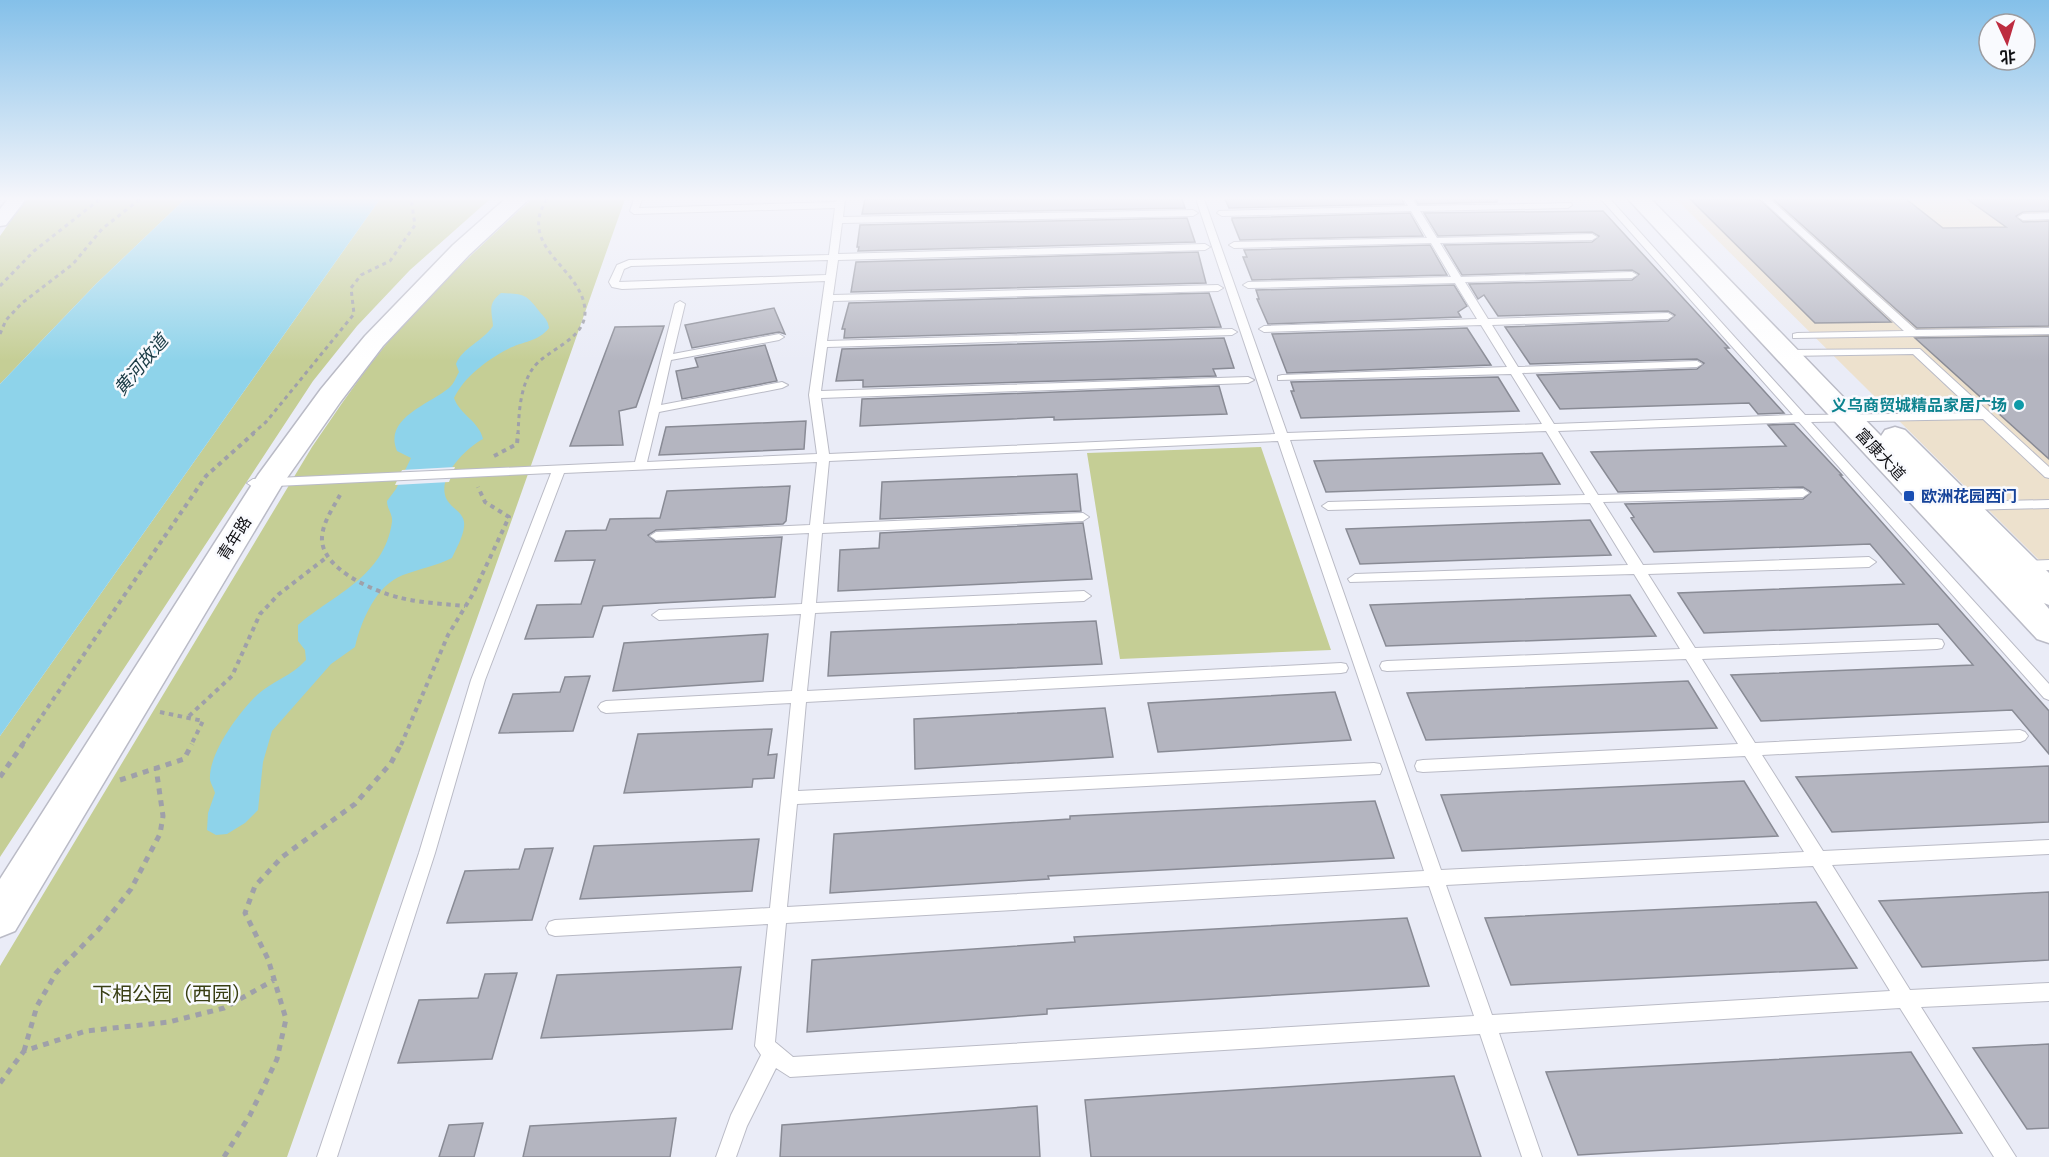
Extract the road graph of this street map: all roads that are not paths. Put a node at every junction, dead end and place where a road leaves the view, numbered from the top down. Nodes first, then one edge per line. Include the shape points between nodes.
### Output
1 (441, 253) edge
2 (458, 253) edge
3 (833, 253) edge
4 (957, 253) edge
5 (1214, 253) edge
6 (1441, 253) edge
7 (1653, 253) edge
8 (1697, 253) edge
9 (1711, 253) edge
10 (1825, 253) edge
11 (833, 256) junction
12 (1632, 275) dead end
13 (830, 278) junction
14 (1458, 280) junction
15 (1248, 285) dead end
16 (1218, 288) dead end
17 (828, 298) junction
18 (680, 304) dead end
19 (1668, 316) dead end
20 (1485, 322) junction
21 (1264, 329) dead end
22 (2049, 331) edge
23 (1232, 332) dead end
24 (1914, 334) junction
25 (779, 337) dead end
26 (822, 344) junction
27 (1798, 347) junction
28 (667, 358) junction
29 (1697, 364) dead end
30 (1515, 370) junction
31 (1282, 378) dead end
32 (1248, 380) dead end
33 (782, 385) dead end
34 (815, 395) junction
35 (654, 410) junction
36 (1986, 416) junction
37 (1846, 417) junction
38 (1876, 417) junction
39 (1802, 419) junction
40 (1551, 428) junction
41 (1282, 437) junction
42 (823, 457) junction
43 (640, 465) junction
44 (559, 469) junction
45 (2049, 474) edge
46 (261, 482) junction
47 (1803, 493) dead end
48 (1594, 499) junction
49 (2049, 504) edge
50 (1328, 506) dead end
51 (1964, 506) junction
52 (1931, 507) junction
53 (1083, 517) dead end
54 (816, 529) junction
55 (656, 536) dead end
56 (1869, 562) dead end
57 (2036, 566) edge
58 (1638, 569) junction
59 (1355, 579) dead end
60 (2049, 593) edge
61 (1084, 596) dead end
62 (808, 608) junction
63 (659, 615) dead end
64 (2049, 630) edge
65 (1937, 644) dead end
66 (1690, 654) junction
67 (1387, 666) dead end
68 (1341, 668) dead end
69 (2049, 694) edge
70 (800, 695) junction
71 (606, 707) dead end
72 (2020, 736) dead end
73 (1750, 750) junction
74 (1423, 766) dead end
75 (1374, 769) dead end
76 (789, 798) junction
77 (2049, 847) edge
78 (1818, 859) junction
79 (1435, 878) junction
80 (0, 884) edge
81 (778, 915) junction
82 (0, 917) edge
83 (555, 928) dead end
84 (2049, 992) edge
85 (1905, 999) junction
86 (1486, 1025) junction
87 (773, 1053) junction
88 (327, 1157) edge
89 (726, 1157) edge
90 (1532, 1157) edge
91 (2006, 1157) edge

1 - 46 street, 青年路 via 349,350
2 - 46 street, 青年路 via 374,341
3 - 11 lane
4 - 11 lane
5 - 41 lane
6 - 14 lane
7 - 39 lane
8 - 27 street, 富康大道
9 - 27 street, 富康大道
10 - 24 lane
11 - 13 lane
11 - 13 lane via 629,263 620,267 614,282 622,286
12 - 14 lane
13 - 17 lane
14 - 15 lane
14 - 20 lane
16 - 17 lane
17 - 26 lane
18 - 28 lane
19 - 20 lane
20 - 21 lane
20 - 30 lane
22 - 24 lane
23 - 26 lane
24 - 27 lane
25 - 28 lane
26 - 34 lane
27 - 36 lane via 1916,351
27 - 37 street, 富康大道
27 - 38 street, 富康大道
28 - 35 lane
29 - 30 lane
30 - 31 lane
30 - 40 lane
32 - 34 lane
33 - 35 lane
34 - 42 lane
35 - 43 lane
36 - 38 lane
36 - 45 lane
37 - 38 lane
37 - 39 lane
37 - 52 street, 富康大道
38 - 51 street, 富康大道
39 - 40 lane
39 - 69 lane
40 - 41 lane
40 - 48 lane
41 - 42 lane
41 - 79 lane
42 - 43 lane
42 - 54 lane
43 - 44 lane
44 - 46 lane
44 - 88 lane via 478,680 427,853
46 - 80 street, 青年路
46 - 82 street, 青年路
47 - 48 lane
48 - 50 lane
48 - 58 lane
49 - 51 lane
51 - 52 lane
51 - 57 street, 富康大道
52 - 64 street, 富康大道
53 - 54 lane
54 - 55 lane
54 - 62 lane
56 - 58 lane
57 - 60 street, 富康大道
58 - 59 lane
58 - 66 lane
61 - 62 lane
62 - 63 lane
62 - 70 lane
65 - 66 lane
66 - 67 lane
66 - 73 lane
68 - 70 lane
70 - 71 lane
70 - 76 lane
72 - 73 lane
73 - 74 lane
73 - 78 lane
75 - 76 lane
76 - 81 lane
77 - 78 lane
78 - 79 lane
78 - 85 lane
79 - 81 lane
79 - 86 lane
81 - 83 lane
81 - 87 lane via 765,1046
84 - 85 lane
85 - 86 lane
85 - 91 lane
86 - 87 lane via 790,1067
86 - 90 lane
87 - 89 lane via 738,1122

